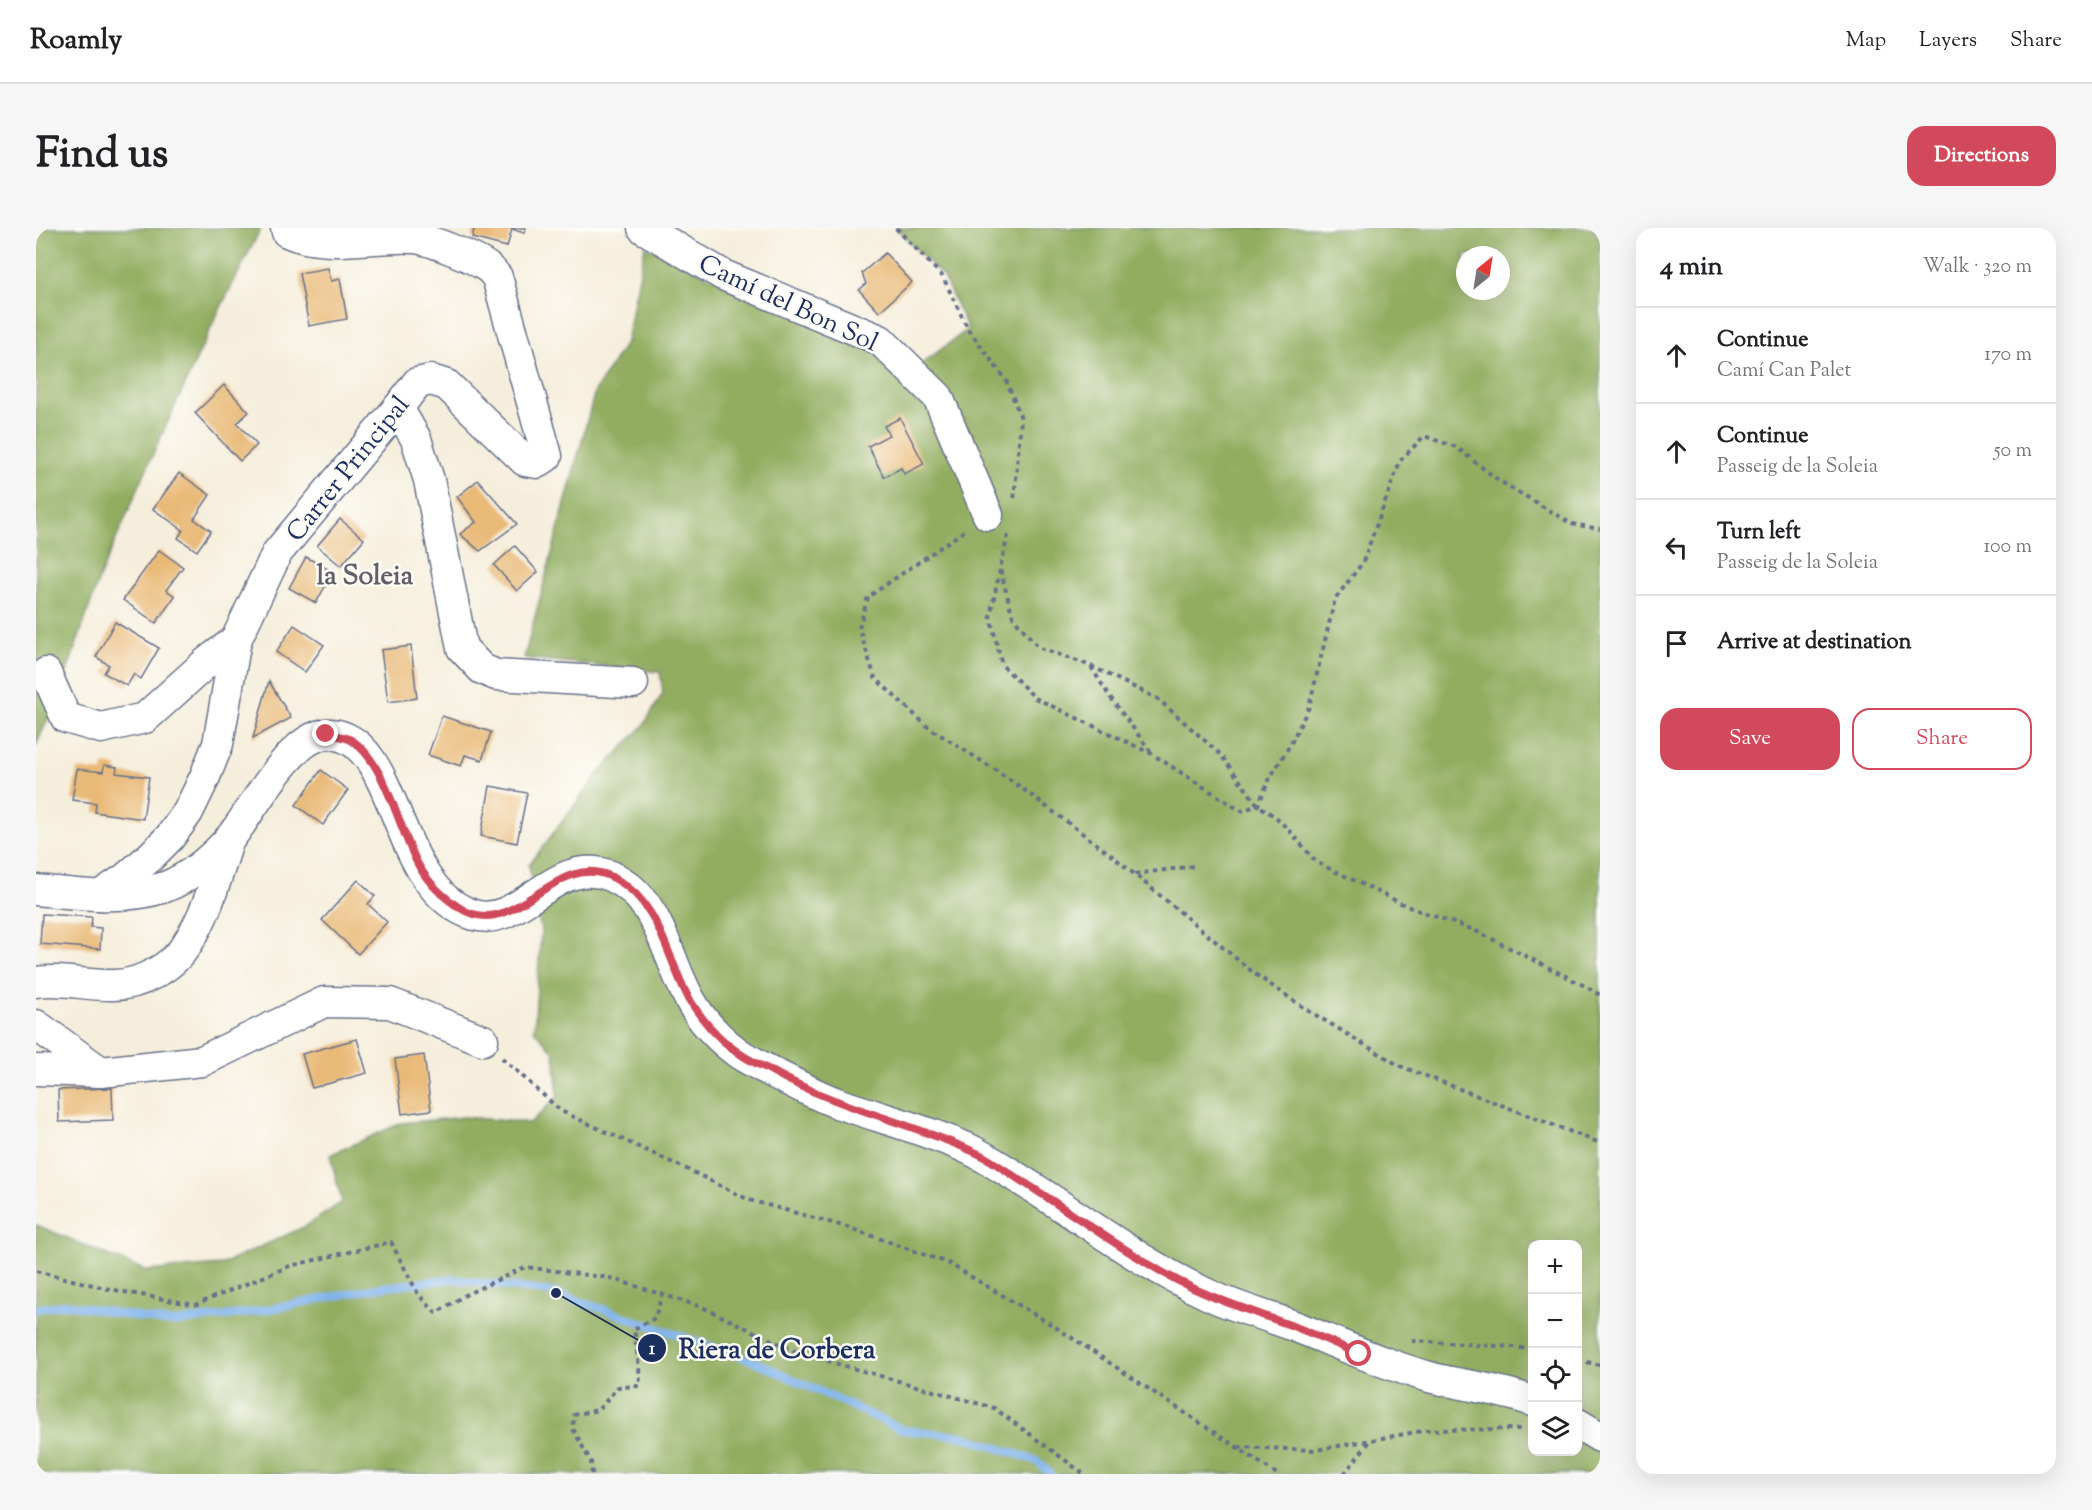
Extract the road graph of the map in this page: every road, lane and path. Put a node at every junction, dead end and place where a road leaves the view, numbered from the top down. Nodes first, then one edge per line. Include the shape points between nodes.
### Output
1 (286, 228) edge
2 (643, 228) edge
3 (897, 228) edge
4 (398, 408) junction
5 (1014, 496) junction
6 (1003, 518) junction
7 (1600, 529) edge
8 (1000, 569) junction
9 (236, 640) junction
10 (1091, 666) junction
11 (46, 673) dead end
12 (633, 682) dead end
13 (1152, 753) junction
14 (1258, 806) junction
15 (229, 839) junction
16 (1195, 866) dead end
17 (1135, 874) junction
18 (36, 890) edge
19 (101, 895) junction
20 (36, 982) edge
21 (1600, 995) edge
22 (36, 1024) edge
23 (483, 1040) joint
24 (36, 1070) edge
25 (101, 1072) junction
26 (1600, 1143) edge
27 (36, 1271) edge
28 (662, 1295) junction
29 (1404, 1343) dead end
30 (1528, 1349) edge
31 (1582, 1361) edge
32 (1600, 1365) edge
33 (1528, 1412) edge
34 (1528, 1415) edge
35 (1582, 1426) edge
36 (1600, 1437) edge
37 (1372, 1440) junction
38 (1236, 1447) junction
39 (592, 1474) edge
40 (1084, 1474) edge
41 (1277, 1474) edge
42 (1344, 1474) edge

1 - 4 street, Carrer Principal via 302,239 416,238 487,266 497,277 547,456 537,463 525,461 447,385 439,382 417,383
2 - 6 street, Camí del Bon Sol via 723,275 880,340 938,398
3 - 5 path via 943,277 968,329 1006,380 1021,418
4 - 9 street, Carrer Principal via 277,554
4 - 12 street via 416,439 429,480 462,648 482,669 496,675
5 - 6 path
5 - 6 path
6 - 8 path
6 - 17 path via 868,597 859,628 875,678 928,727 1008,778
7 - 14 path via 1572,524 1498,480 1456,447 1425,436 1400,461 1363,562 1335,599 1309,707
8 - 10 path via 1013,617 1038,647
8 - 13 path via 990,616 1002,665 1035,698
9 - 11 street via 144,718 101,728 66,718
9 - 19 street, Carrer Principal via 218,744 188,812 150,857
10 - 13 path
10 - 14 path via 1158,699 1220,754
13 - 14 path via 1241,811
14 - 21 path via 1277,818 1316,862 1409,907 1474,930
15 - 19 street via 206,861 168,886 125,896
15 - 20 street via 201,919 187,946 171,961 137,982
15 - 33 street via 292,752 308,740 326,734 348,738 370,759 418,866 436,891 462,909 479,917 502,913 572,874 594,870 615,878 651,910 698,1014 739,1054 832,1101 957,1144 986,1158 1137,1257 1209,1295 1359,1354 1434,1378 1511,1393
16 - 17 path
17 - 26 path via 1255,974 1400,1066
18 - 19 street
22 - 25 street
23 - 25 street via 390,1003 324,1002 202,1061
23 - 38 path via 561,1111 749,1200 847,1227 948,1263 1054,1326
24 - 25 street
27 - 28 path via 195,1305 290,1266 391,1242 418,1294 436,1313 525,1267 610,1278
28 - 39 path via 655,1318 634,1329 639,1386 618,1387 598,1410 574,1415 573,1429 591,1462
28 - 40 path via 702,1307 798,1353 994,1408
29 - 30 path via 1416,1340
31 - 32 path
34 - 37 path
35 - 36 street
37 - 38 path via 1316,1450
37 - 42 path
38 - 41 path

